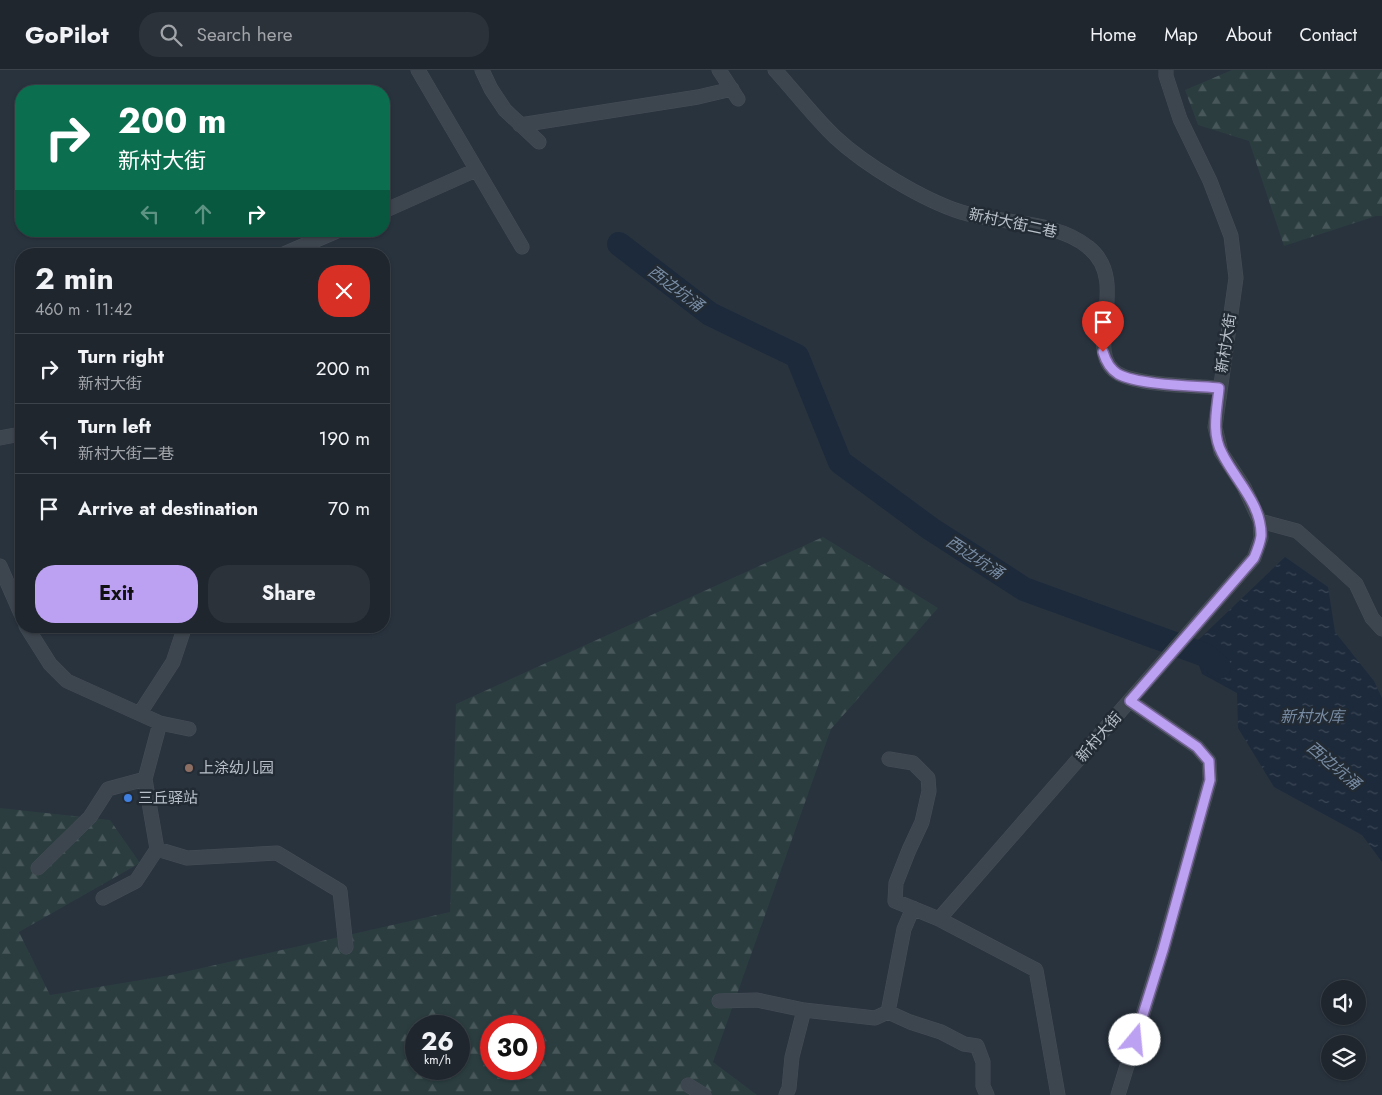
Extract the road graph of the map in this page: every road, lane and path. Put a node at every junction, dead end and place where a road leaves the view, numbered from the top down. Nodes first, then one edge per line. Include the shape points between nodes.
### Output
1 (418, 70) edge
2 (482, 70) edge
3 (719, 70) edge
4 (775, 70) edge
5 (1166, 70) edge
6 (520, 125) junction
7 (539, 142) dead end
8 (476, 170) junction
9 (390, 208) edge
10 (323, 237) edge
11 (522, 247) dead end
12 (298, 248) edge
13 (1219, 388) junction
14 (15, 435) edge
15 (0, 438) edge
16 (1260, 521) junction
17 (0, 566) edge
18 (15, 600) edge
19 (1382, 629) edge
20 (30, 633) edge
21 (183, 633) edge
22 (1130, 701) junction
23 (140, 714) junction
24 (160, 722) junction
25 (189, 729) dead end
26 (889, 759) dead end
27 (145, 779) junction
28 (157, 849) junction
29 (38, 868) dead end
30 (104, 898) dead end
31 (913, 908) junction
32 (939, 919) junction
33 (346, 946) dead end
34 (719, 1000) dead end
35 (804, 1010) junction
36 (888, 1012) junction
37 (688, 1085) dead end
38 (704, 1095) edge
39 (786, 1095) edge
40 (987, 1095) edge
41 (1058, 1095) edge
42 (1118, 1095) edge

1 - 8 street
2 - 6 street via 499,102
3 - 6 street via 735,94
4 - 13 street, 新村大街二巷 via 836,138 873,166 926,197 962,212 1050,230 1088,246 1103,264 1106,274 1108,303 1103,352 1112,370 1127,378 1143,381
5 - 13 street, 新村大街 via 1180,119 1210,180 1231,236 1236,278
6 - 7 street
8 - 9 street
8 - 11 street
10 - 12 street
13 - 16 street, 新村大街 via 1215,427 1221,452 1244,487
14 - 15 street
16 - 19 street via 1297,531 1356,584 1372,618
16 - 22 street, 新村大街 via 1261,538 1254,558
17 - 18 street
20 - 23 street via 50,664 67,681
21 - 23 street via 173,662
22 - 32 street, 新村大街
22 - 42 street via 1197,747 1209,761 1210,780 1163,950
23 - 24 street
24 - 25 street
24 - 27 street
26 - 31 street via 914,763 928,778 929,791 922,822 896,883 895,901
27 - 28 street
27 - 29 street via 108,789 90,817
28 - 30 street via 136,881
28 - 33 street via 187,858 277,854 340,891
31 - 32 street
31 - 36 street via 904,929
32 - 41 street via 1036,970
34 - 35 street via 757,1000
35 - 36 street via 875,1018
35 - 39 street
36 - 40 street via 964,1044 977,1046 983,1062 983,1086
37 - 38 street

